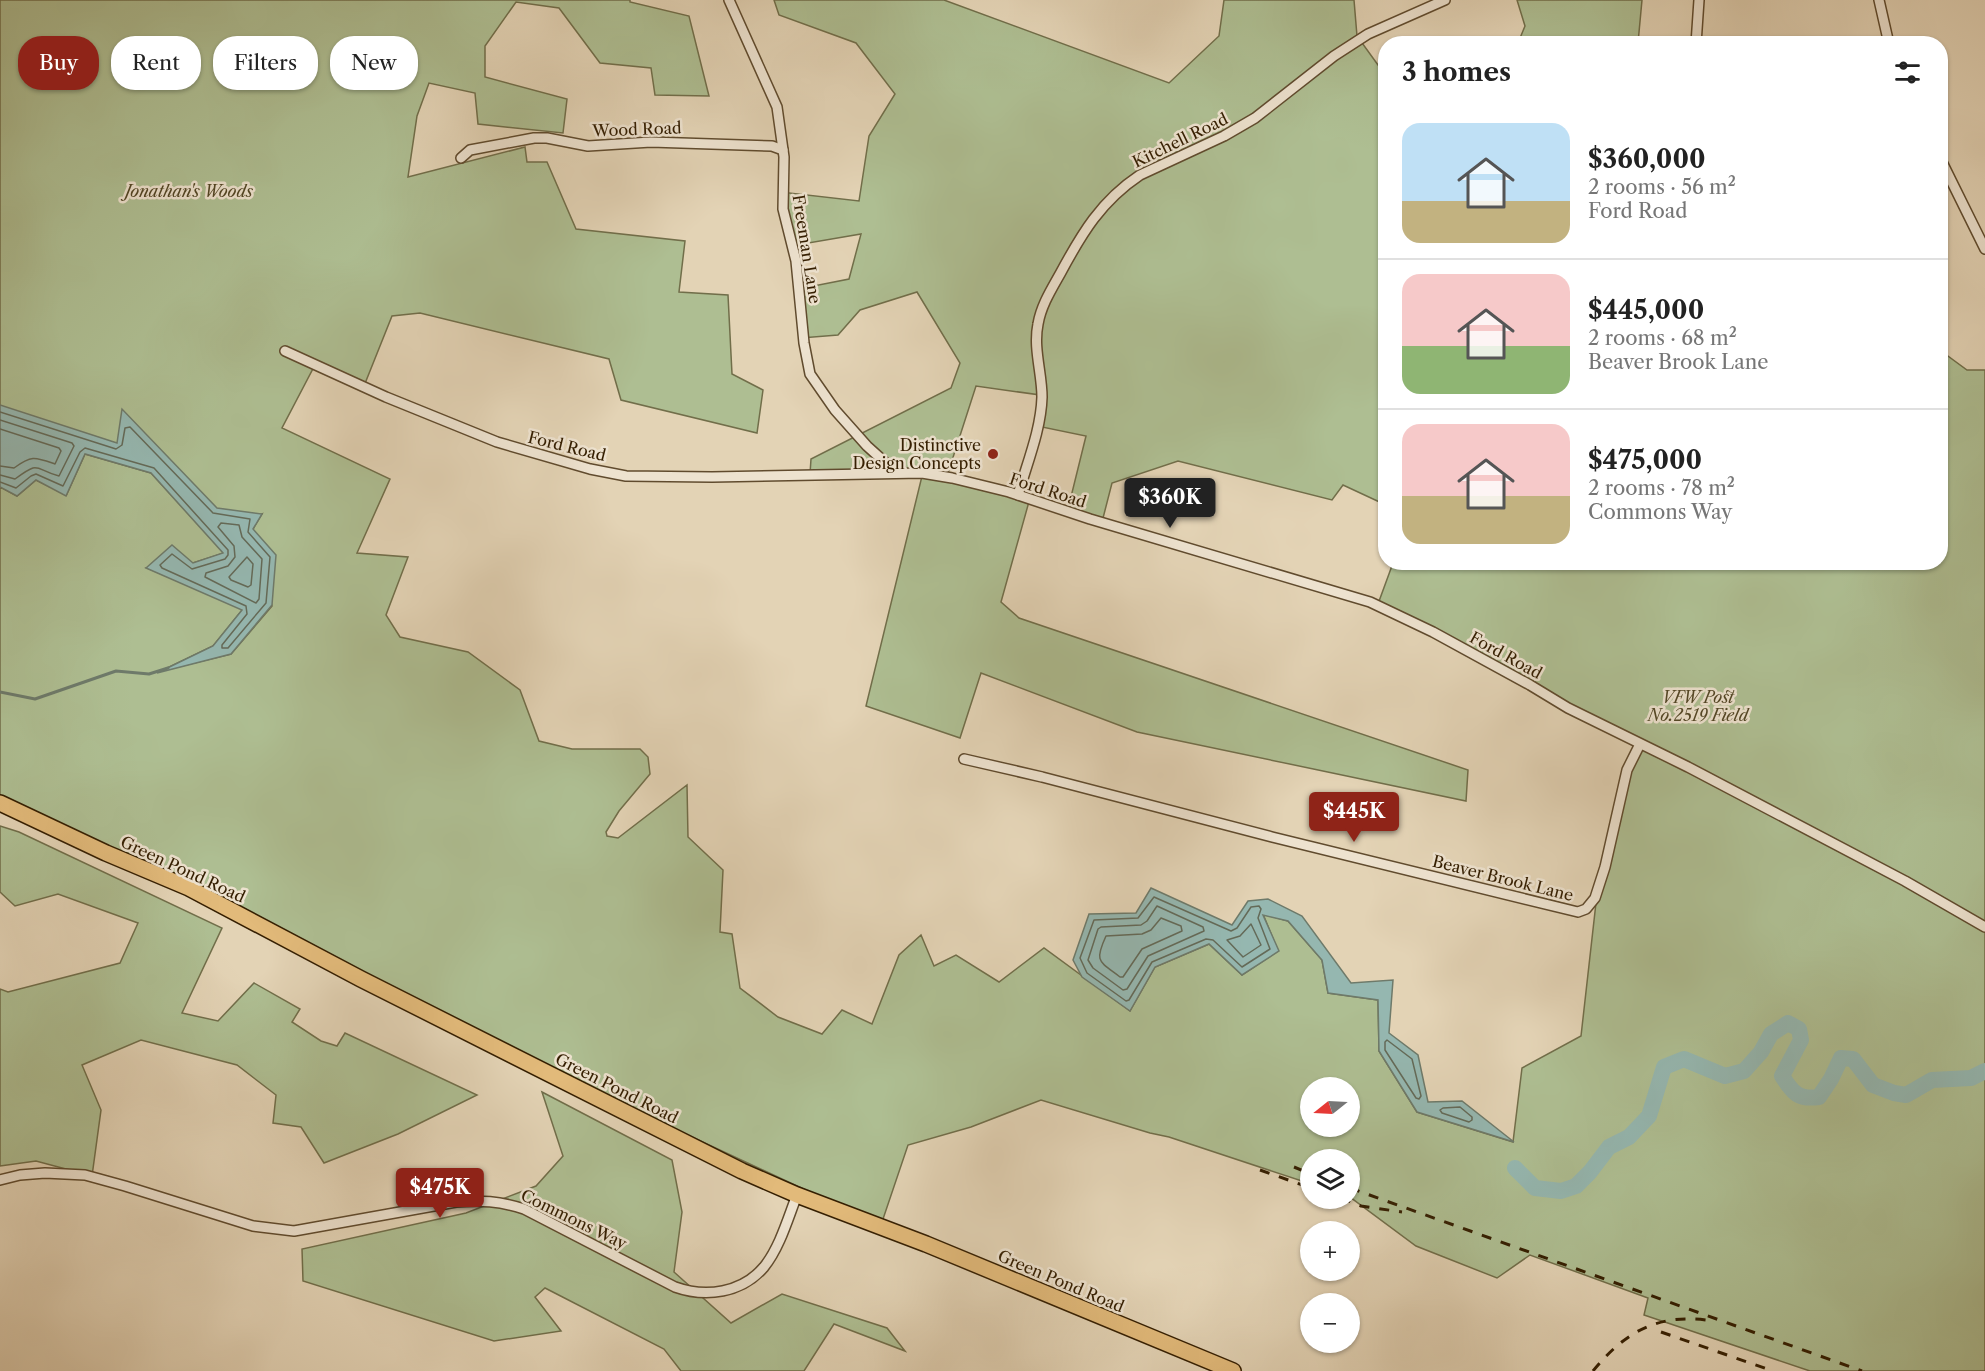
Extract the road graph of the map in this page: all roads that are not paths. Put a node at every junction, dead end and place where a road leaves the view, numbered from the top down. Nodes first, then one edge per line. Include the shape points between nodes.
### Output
1 (729, 0) edge
2 (1445, 0) edge
3 (1699, 0) edge
4 (1879, 0) edge
5 (1697, 36) edge
6 (1886, 36) edge
7 (783, 150) junction
8 (461, 158) dead end
9 (1948, 174) edge
10 (1985, 249) edge
11 (285, 351) dead end
12 (905, 473) junction
13 (1018, 495) junction
14 (1640, 744) junction
15 (964, 759) dead end
16 (0, 803) edge
17 (1985, 927) edge
18 (0, 1180) edge
19 (797, 1195) junction
20 (1233, 1371) edge

1 - 7 street, Freeman Lane via 777,107
2 - 13 street, Kitchell Road via 1368,34 1255,118 1140,175 1093,218 1048,295 1038,320 1041,411
3 - 5 street
4 - 6 street
7 - 8 street, Wood Road via 700,142 588,146 534,138 470,150
7 - 12 street, Freeman Lane via 783,208 796,261 810,374 867,446 888,465
9 - 10 street
11 - 12 street, Ford Road via 488,439 590,469 626,476
12 - 13 street, Ford Road via 952,478
13 - 14 street, Ford Road via 1370,602
14 - 15 street, Beaver Brook Lane via 1627,770 1595,898 1578,912
14 - 17 street, Ford Road via 1905,881
16 - 19 main road, Green Pond Road via 189,888 687,1145
18 - 19 street, Commons Way via 45,1173 85,1175 253,1226 294,1231 456,1202 497,1201 524,1209 675,1287 708,1293 738,1286 765,1266
19 - 20 main road, Green Pond Road

